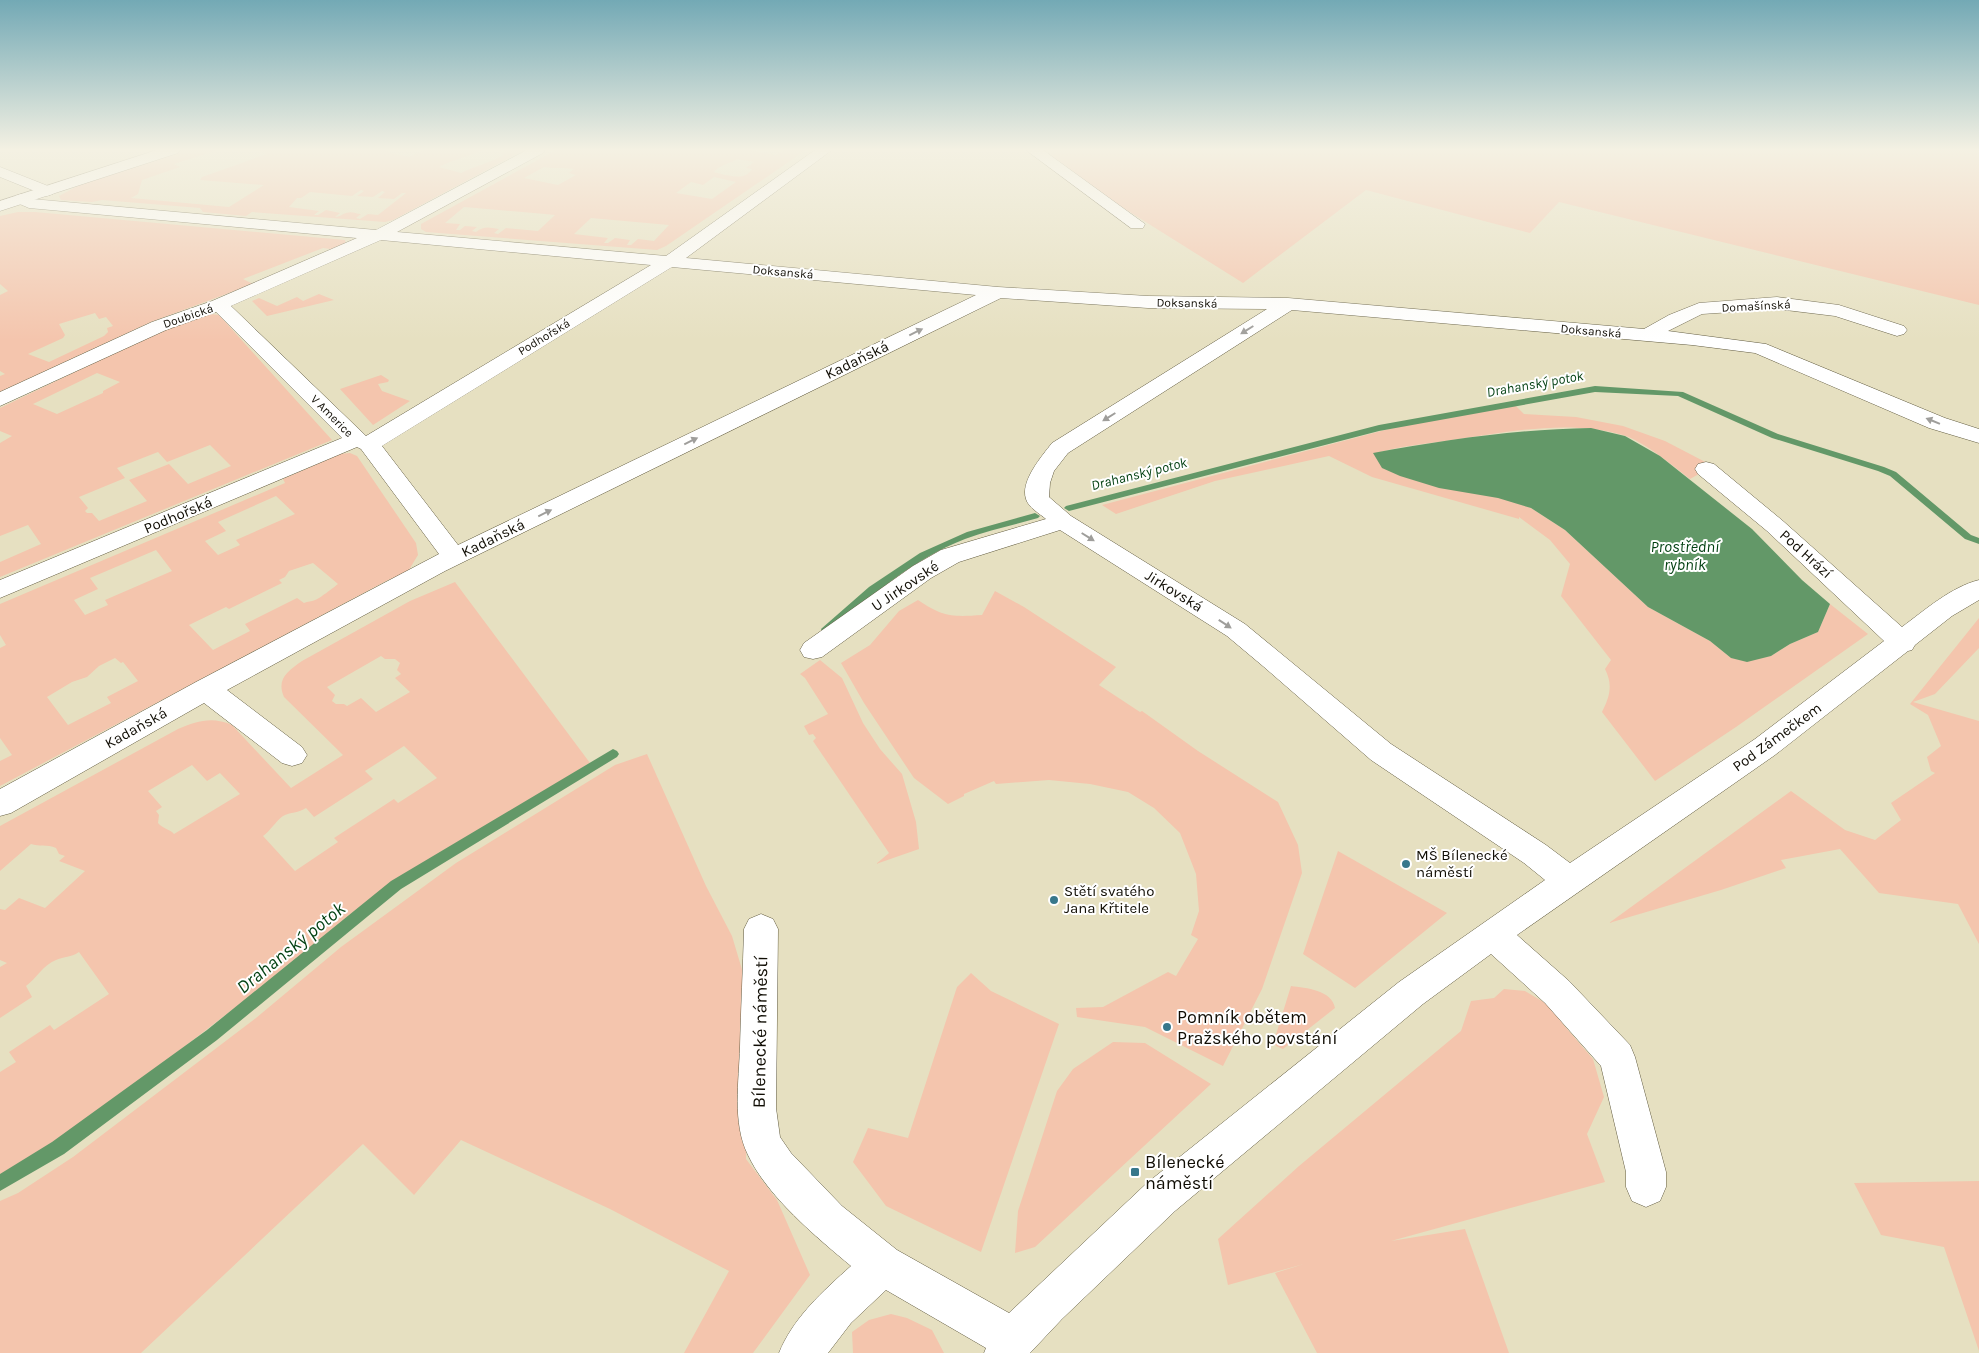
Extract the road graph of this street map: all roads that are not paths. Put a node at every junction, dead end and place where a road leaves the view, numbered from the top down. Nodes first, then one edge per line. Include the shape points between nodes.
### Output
1 (140, 213) edge
2 (420, 213) edge
3 (737, 213) edge
4 (1122, 213) edge
5 (1137, 224) dead end
6 (379, 235) junction
7 (669, 262) junction
8 (998, 292) junction
9 (1288, 304) junction
10 (219, 305) junction
11 (1897, 330) dead end
12 (1648, 335) junction
13 (1759, 348) junction
14 (1818, 354) dead end
15 (0, 400) edge
16 (1979, 436) edge
17 (362, 442) junction
18 (1706, 470) dead end
19 (1062, 521) junction
20 (454, 557) junction
21 (1979, 588) edge
22 (0, 590) edge
23 (1902, 643) junction
24 (813, 650) dead end
25 (206, 688) junction
26 (292, 756) dead end
27 (0, 804) edge
28 (1570, 881) junction
29 (762, 928) dead end
30 (1492, 934) junction
31 (1646, 1187) dead end
32 (882, 1266) junction
33 (1009, 1346) edge
34 (801, 1353) edge

1 - 6 street, Doksanská
2 - 6 street, Doubická
3 - 7 street, Podhořská
4 - 5 street
6 - 7 street, Doksanská
6 - 10 street, Doubická
7 - 8 street, Doksanská
7 - 17 street, Podhořská
8 - 9 street, Doksanská via 1148,302
20 -> 8 street, Kadaňská
9 - 12 street, Doksanská
9 -> 19 street, Jirkovská via 1060,448 1043,468 1037,486 1038,499
10 - 15 street, Doubická via 159,326
10 - 17 street, V Americe
11 - 12 street, Domašínská via 1839,311 1777,303 1699,309
12 - 13 street, Doksanská
13 - 14 street
16 -> 13 street, Doksanská via 1937,423
17 - 20 street, V Americe
17 - 22 street, Podhořská
18 - 23 street, Pod Hrází via 1775,526
19 - 24 street, U Jirkovské via 950,556 922,572
19 -> 28 street, Jirkovská via 1236,630 1381,752
20 - 25 street, Kadaňská
21 - 23 street, Pod Zámečkem via 1943,610
23 - 28 street, Pod Zámečkem via 1765,748
25 - 26 street
25 - 27 street, Kadaňská
28 - 30 street, Bílenecké náměstí
29 - 32 street, Bílenecké náměstí via 757,1108 762,1143 777,1167 828,1220
30 - 31 street via 1557,992 1617,1058 1646,1172
30 - 33 street, Bílenecké náměstí via 1411,993 1161,1197 1047,1304
32 - 33 street, Bílenecké náměstí
32 - 34 street via 836,1308

